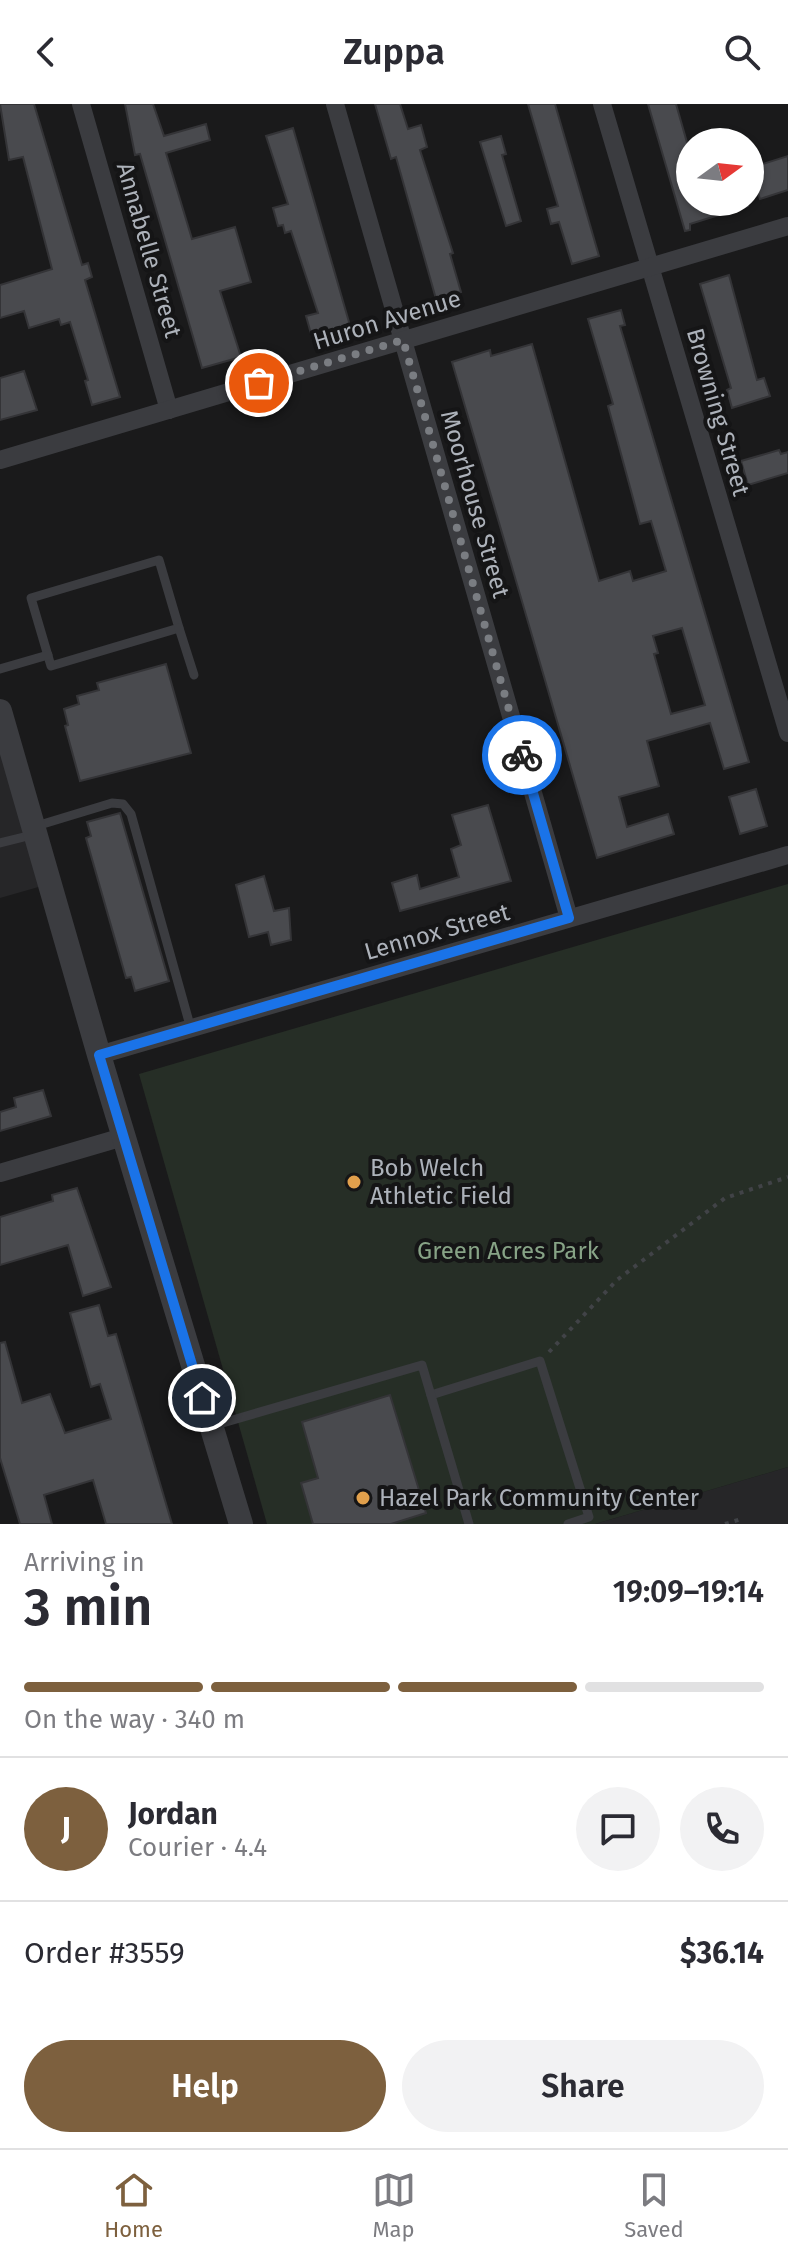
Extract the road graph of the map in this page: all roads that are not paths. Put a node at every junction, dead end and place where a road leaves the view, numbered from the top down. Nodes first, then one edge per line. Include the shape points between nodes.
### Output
1 (81, 104) edge
2 (335, 104) edge
3 (602, 104) edge
4 (788, 226) edge
5 (650, 267) junction
6 (403, 340) junction
7 (169, 410) junction
8 (0, 460) edge
9 (179, 628) junction
10 (48, 655) junction
11 (0, 669) edge
12 (194, 675) dead end
13 (0, 711) edge
14 (788, 733) edge
15 (34, 830) junction
16 (0, 843) edge
17 (788, 855) edge
18 (569, 918) junction
19 (191, 1029) junction
20 (99, 1055) junction
21 (123, 1137) junction
22 (0, 1173) edge
23 (431, 1395) junction
24 (211, 1427) junction
25 (241, 1524) edge
26 (469, 1524) edge
27 (568, 1524) edge

1 - 7 street, Annabelle Street
2 - 6 street, Moorhouse Street
3 - 5 street, Browning Street
4 - 5 street, Huron Avenue
5 - 6 street, Huron Avenue
5 - 14 street, Browning Street
6 - 7 street, Huron Avenue
6 - 18 street, Moorhouse Street
7 - 8 street, Huron Avenue
9 - 10 lane via 51,666
9 - 10 lane via 159,560 31,598
9 - 12 lane
10 - 11 lane
13 - 15 street
15 - 16 lane
15 - 19 lane via 112,803 123,804 131,814
15 - 20 street
17 - 18 street, Lennox Street
18 - 19 street, Lennox Street
19 - 20 street, Lennox Street
20 - 21 street
21 - 22 street
21 - 24 street
23 - 24 lane via 422,1365
23 - 26 lane
23 - 27 lane via 540,1361 589,1517
24 - 25 street

